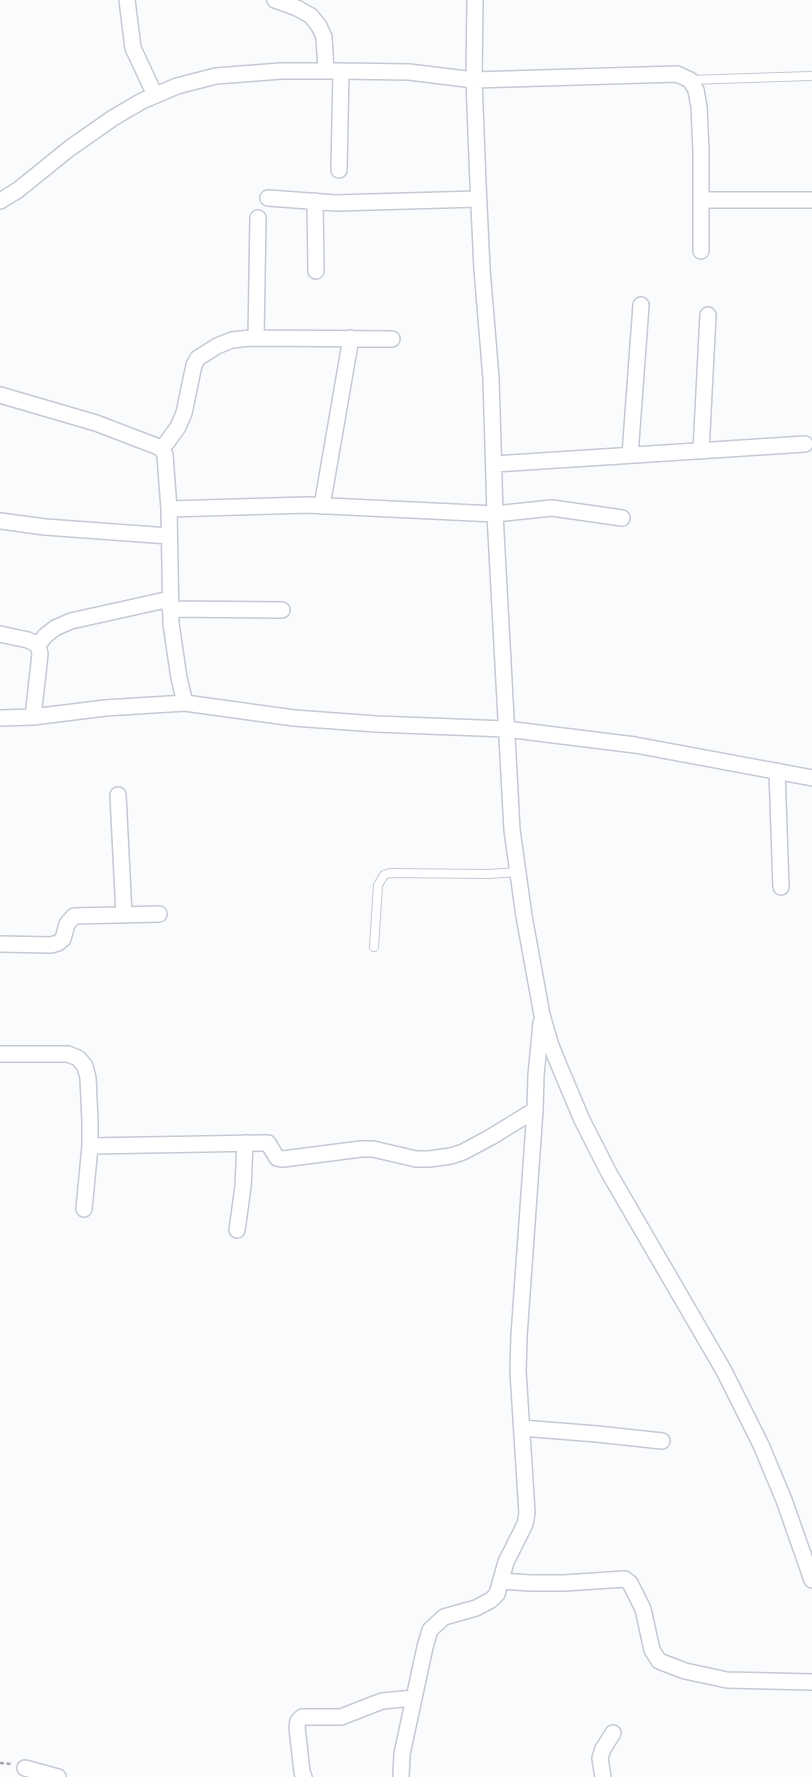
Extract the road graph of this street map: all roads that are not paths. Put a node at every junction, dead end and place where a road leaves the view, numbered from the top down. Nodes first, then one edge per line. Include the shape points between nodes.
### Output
1 (127, 0) edge
2 (275, 0) edge
3 (476, 0) edge
4 (334, 71) junction
5 (810, 76) dead end
6 (474, 80) junction
7 (690, 80) junction
8 (156, 95) junction
9 (340, 170) dead end
10 (268, 198) dead end
11 (478, 199) junction
12 (701, 200) junction
13 (812, 200) edge
14 (0, 201) edge
15 (315, 201) junction
16 (258, 218) dead end
17 (701, 250) dead end
18 (316, 271) dead end
19 (641, 305) dead end
20 (708, 315) dead end
21 (256, 338) junction
22 (351, 338) junction
23 (392, 339) dead end
24 (0, 395) edge
25 (805, 444) dead end
26 (162, 450) junction
27 (701, 450) junction
28 (630, 455) junction
29 (495, 464) junction
30 (322, 506) junction
31 (169, 509) junction
32 (495, 514) junction
33 (622, 518) dead end
34 (0, 521) edge
35 (169, 536) junction
36 (170, 604) junction
37 (282, 610) dead end
38 (0, 634) edge
39 (38, 646) junction
40 (185, 703) junction
41 (33, 716) junction
42 (0, 718) edge
43 (506, 729) junction
44 (777, 771) junction
45 (812, 778) edge
46 (118, 794) dead end
47 (518, 872) junction
48 (781, 887) dead end
49 (159, 914) dead end
50 (124, 915) junction
51 (0, 944) edge
52 (374, 947) dead end
53 (542, 1015) junction
54 (0, 1054) edge
55 (535, 1110) junction
56 (245, 1143) junction
57 (90, 1146) junction
58 (84, 1209) dead end
59 (237, 1230) dead end
60 (522, 1428) junction
61 (662, 1441) dead end
62 (812, 1580) edge
63 (501, 1581) junction
64 (812, 1682) edge
65 (414, 1698) junction
66 (613, 1733) dead end
67 (25, 1768) dead end
68 (58, 1777) edge
69 (304, 1777) edge
70 (401, 1777) edge
71 (603, 1777) edge

1 - 8 street via 133,48
2 - 4 street via 311,16 319,26
3 - 6 street
4 - 6 street via 409,72
4 - 8 street via 216,76
4 - 9 street
5 - 7 lane
6 - 7 street via 677,74
6 - 11 street
7 - 12 street via 696,90 699,107
8 - 14 street via 113,118
10 - 15 street
11 - 15 street
11 - 29 street
12 - 13 street
12 - 17 street
15 - 18 street
16 - 21 street
19 - 28 street
20 - 27 street
21 - 22 street
21 - 26 street via 232,340 198,358 191,374 184,413
22 - 23 street
22 - 30 street
24 - 26 street via 96,423
25 - 27 street
26 - 31 street via 167,465
27 - 28 street
28 - 29 street
29 - 32 street
30 - 31 street
30 - 32 street
31 - 35 street
32 - 33 street via 552,508
32 - 43 street
34 - 35 street
35 - 36 street
36 - 37 street
36 - 39 street via 70,621 55,628
36 - 40 street
38 - 39 street via 28,640
39 - 41 street via 40,654
40 - 41 street
40 - 43 street via 294,718
41 - 42 street
43 - 44 street via 635,745
43 - 47 street
44 - 45 street
44 - 48 street
46 - 50 street
47 - 52 lane via 384,875 378,885
47 - 53 street
49 - 50 street
50 - 51 street via 74,916 58,943
53 - 55 street
53 - 62 street via 582,1120 724,1371 761,1445
54 - 57 street via 59,1052 78,1058 85,1066 88,1078
55 - 56 street via 463,1152 440,1158 416,1159 361,1149 284,1159 277,1158 268,1143
55 - 60 street via 519,1336
56 - 57 street
56 - 59 street
57 - 58 street
60 - 61 street
60 - 63 street via 527,1513
63 - 64 street via 564,1583 625,1579 643,1609 652,1650 659,1660 685,1671 727,1680
63 - 65 street via 497,1594 490,1600 476,1608 444,1617 430,1630
65 - 69 street via 382,1701 341,1717 302,1717 297,1727
65 - 70 street via 402,1754
66 - 71 street via 600,1758
67 - 68 street

